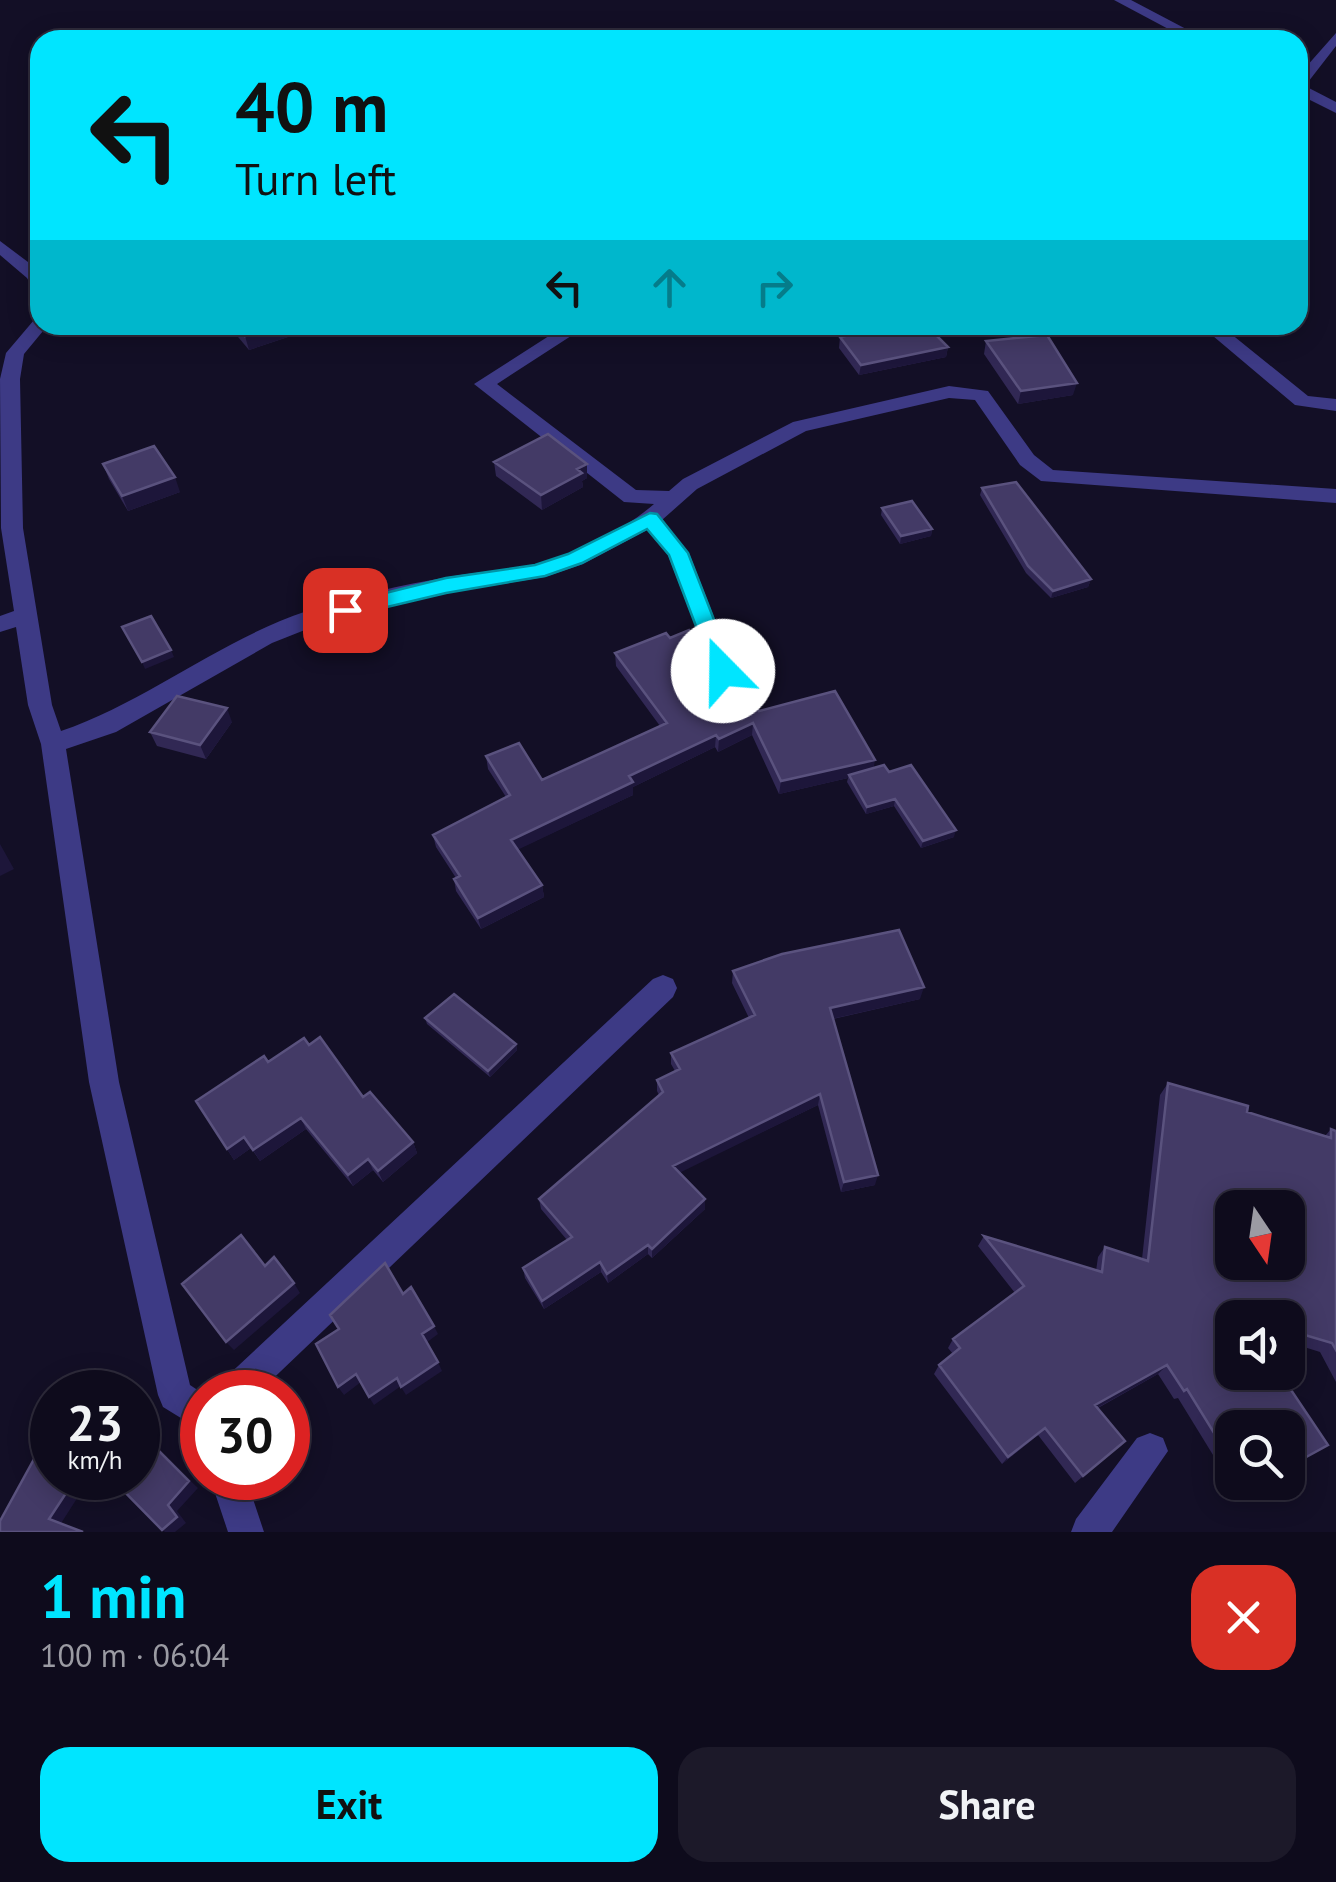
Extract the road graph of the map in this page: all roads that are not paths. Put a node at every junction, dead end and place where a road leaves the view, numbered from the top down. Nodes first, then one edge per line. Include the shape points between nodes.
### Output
1 (1121, 0) edge
2 (1180, 30) edge
3 (1336, 37) edge
4 (1308, 74) edge
5 (1308, 93) edge
6 (1336, 108) edge
7 (0, 246) edge
8 (30, 272) edge
9 (31, 335) edge
10 (563, 335) edge
11 (1221, 335) edge
12 (1336, 405) edge
13 (1336, 496) edge
14 (674, 498) junction
15 (650, 519) junction
16 (13, 620) edge
17 (723, 671) edge
18 (52, 744) junction
19 (663, 988) dead end
20 (258, 1370) edge
21 (180, 1399) edge
22 (1150, 1451) dead end
23 (235, 1500) edge
24 (246, 1532) edge
25 (1090, 1532) edge

1 - 2 street
3 - 4 street
5 - 6 street
7 - 8 street
9 - 16 street via 15,353 10,379
10 - 14 street via 484,384 631,497
11 - 12 street via 1302,401
13 - 14 street via 1048,476 1026,460 981,395 949,392 800,426
14 - 15 street
15 - 17 street via 678,553
15 - 18 street via 538,572 314,617 236,652 107,726
16 - 18 street
18 - 21 street via 112,1119
19 - 20 street
22 - 25 street
23 - 24 street

